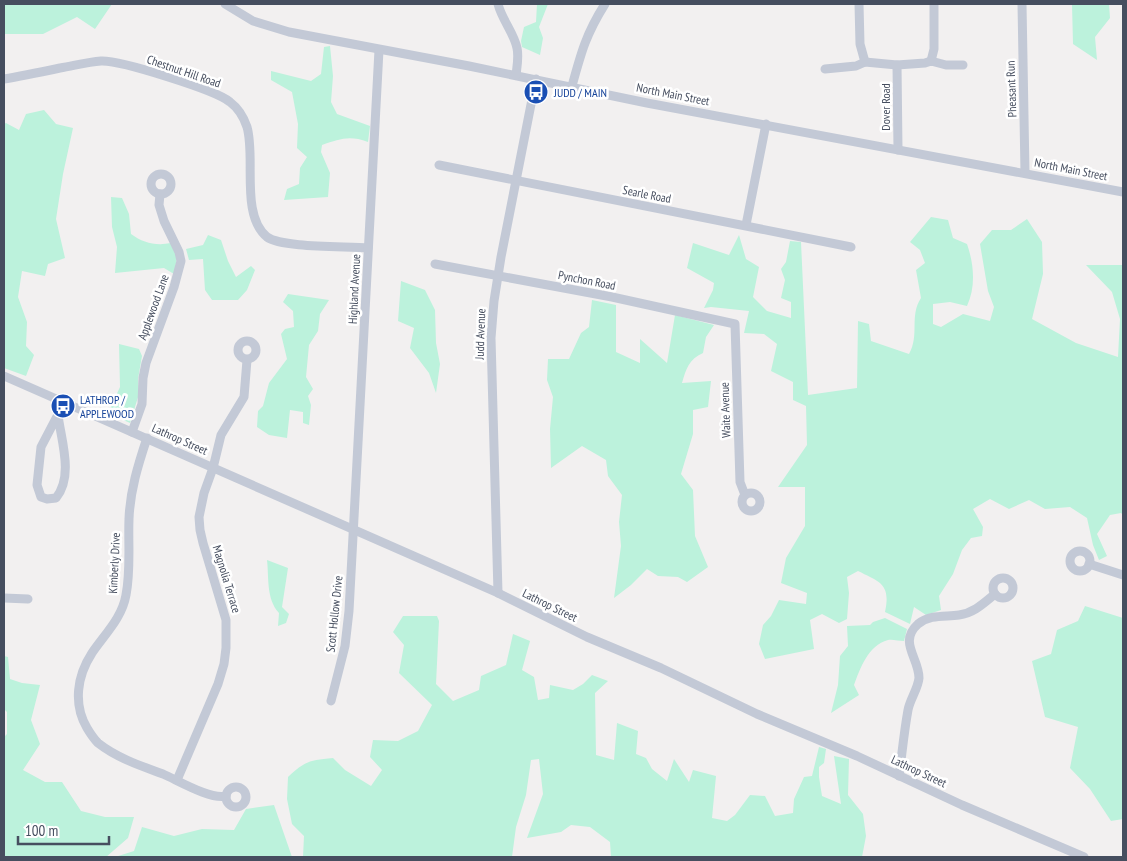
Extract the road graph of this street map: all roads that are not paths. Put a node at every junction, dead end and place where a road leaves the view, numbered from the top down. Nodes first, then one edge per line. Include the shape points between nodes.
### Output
1 (225, 4) edge
2 (498, 4) edge
3 (605, 4) edge
4 (859, 4) edge
5 (934, 4) edge
6 (1022, 4) edge
7 (379, 50) junction
8 (931, 61) junction
9 (865, 62) junction
10 (898, 65) junction
11 (963, 65) dead end
12 (825, 69) dead end
13 (516, 75) junction
14 (4, 79) edge
15 (536, 79) junction
16 (572, 86) junction
17 (766, 124) junction
18 (898, 150) junction
19 (439, 165) dead end
20 (1025, 173) junction
21 (516, 181) junction
22 (1123, 192) edge
23 (160, 194) dead end
24 (746, 225) junction
25 (851, 247) dead end
26 (368, 248) junction
27 (435, 264) dead end
28 (497, 276) junction
29 (735, 324) joint
30 (247, 360) dead end
31 (4, 376) edge
32 (64, 403) junction
33 (58, 415) junction
34 (132, 432) junction
35 (147, 438) junction
36 (213, 468) junction
37 (745, 495) dead end
38 (354, 529) junction
39 (1089, 564) dead end
40 (1123, 575) edge
41 (498, 593) junction
42 (995, 594) dead end
43 (4, 598) edge
44 (28, 599) dead end
45 (331, 701) dead end
46 (899, 776) junction
47 (177, 780) junction
48 (226, 796) dead end
49 (1084, 857) edge

1 - 7 street, North Main Street via 267,27
2 - 13 street via 517,48
3 - 16 street via 585,40
4 - 9 street via 860,44
5 - 8 street
6 - 20 street, Pheasant Run
7 - 13 street, North Main Street
7 - 26 street, Highland Avenue
8 - 10 street
8 - 11 street
9 - 10 street
9 - 12 street
10 - 18 street, Dover Road
13 - 15 street, North Main Street
14 - 26 street, Chestnut Hill Road via 85,63 111,62 218,95 236,107 247,127 255,218 267,237 291,244
15 - 16 street, North Main Street
15 - 21 street, Judd Avenue
16 - 17 street, North Main Street
17 - 18 street, North Main Street
17 - 24 street
18 - 20 street, North Main Street
19 - 21 street, Searle Road
20 - 22 street, North Main Street
21 - 24 street, Searle Road
21 - 28 street, Judd Avenue
23 - 34 street, Applewood Lane via 159,205 164,221 181,261 146,363 142,404
24 - 25 street, Searle Road
26 - 38 street, Highland Avenue
27 - 28 street, Pynchon Road
28 - 29 street, Pynchon Road
28 - 41 street, Judd Avenue via 491,338
29 - 37 street, Waite Avenue via 740,482
30 - 36 street, Magnolia Terrace via 244,397 221,435
31 - 32 street, Lathrop Street
32 - 33 street
32 - 34 street, Lathrop Street
33 - 33 street via 41,447 37,485 40,496 47,499 56,498 63,487 65,453
34 - 35 street, Lathrop Street
35 - 36 street, Lathrop Street
35 - 47 street, Kimberly Drive via 131,493 128,583 124,605 85,666 78,697 82,719 96,742 127,760
36 - 38 street, Lathrop Street
36 - 47 street, Magnolia Terrace via 201,507 200,530 226,620 226,648 218,684
38 - 41 street, Lathrop Street
38 - 45 street, Scott Hollow Drive via 348,630
39 - 40 street
41 - 46 street, Lathrop Street via 587,637
42 - 46 street via 977,609 959,615 928,618 917,625 909,640 919,678 908,708
43 - 44 street
46 - 49 street, Lathrop Street
47 - 48 street, Kimberly Drive via 212,797

